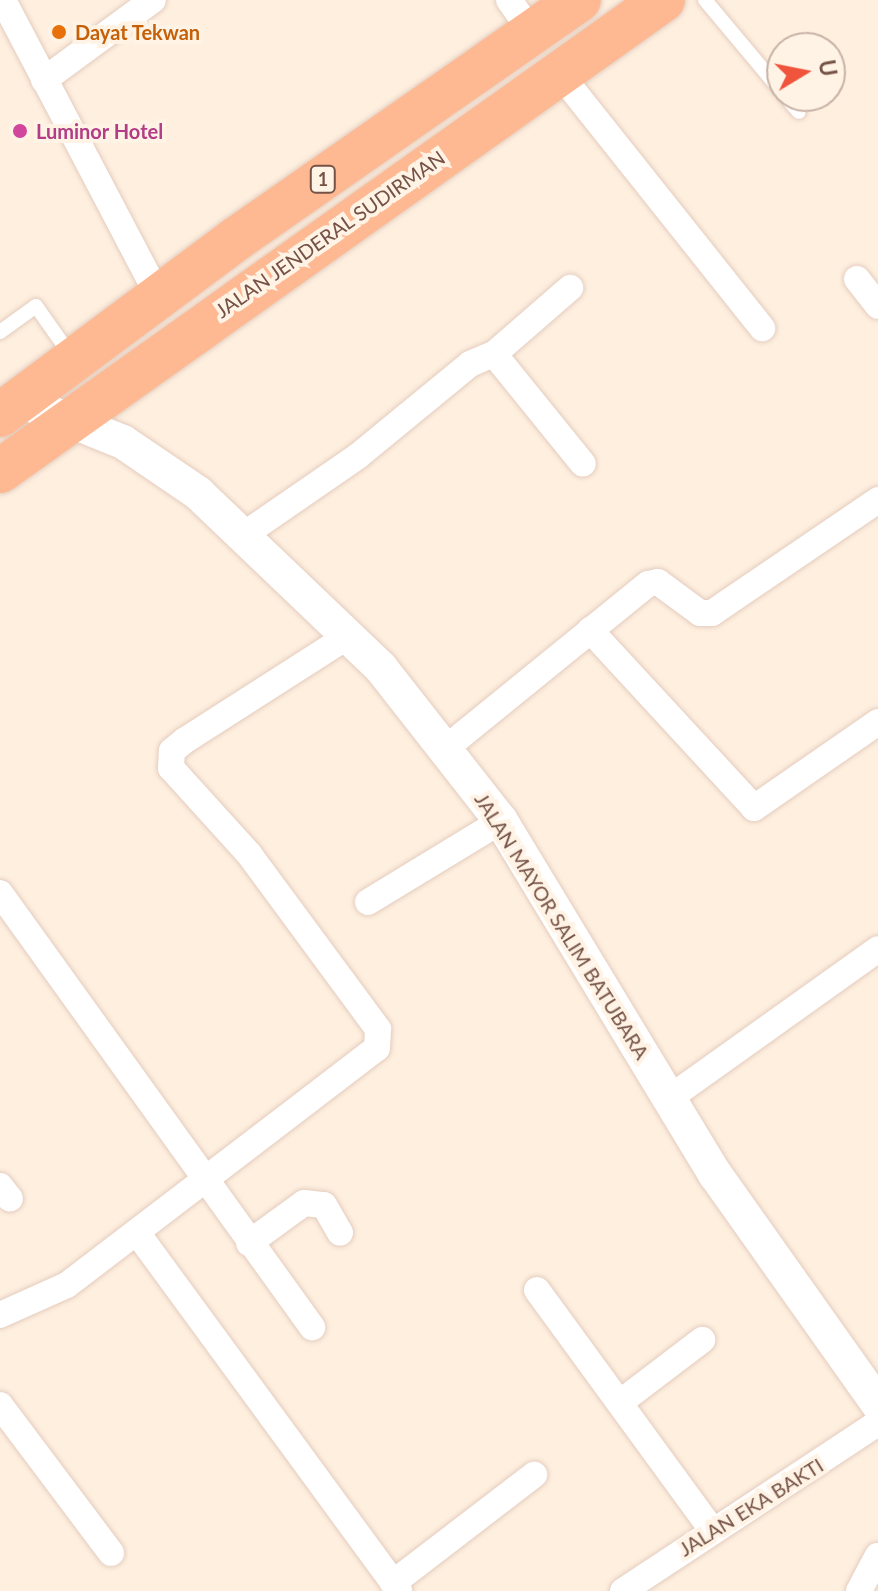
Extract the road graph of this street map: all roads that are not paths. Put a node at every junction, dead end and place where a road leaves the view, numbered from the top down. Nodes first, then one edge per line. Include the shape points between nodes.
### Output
1 (3, 0) edge
2 (153, 0) edge
3 (579, 0) edge
4 (663, 0) edge
5 (705, 0) edge
6 (521, 17) edge
7 (766, 73) edge
8 (560, 74) junction
9 (44, 80) junction
10 (857, 279) dead end
11 (570, 288) dead end
12 (159, 297) junction
13 (878, 306) edge
14 (762, 328) dead end
15 (0, 332) edge
16 (494, 354) junction
17 (75, 361) junction
18 (10, 408) edge
19 (69, 421) junction
20 (583, 464) dead end
21 (0, 471) edge
22 (878, 500) edge
23 (245, 534) junction
24 (590, 630) junction
25 (351, 634) junction
26 (878, 722) edge
27 (446, 748) junction
28 (501, 821) junction
29 (0, 893) edge
30 (368, 902) dead end
31 (7, 922) edge
32 (878, 949) edge
33 (668, 1099) junction
34 (208, 1177) junction
35 (340, 1233) dead end
36 (138, 1234) junction
37 (249, 1243) junction
38 (537, 1290) dead end
39 (0, 1315) edge
40 (312, 1327) dead end
41 (702, 1340) dead end
42 (622, 1401) junction
43 (878, 1404) edge
44 (0, 1405) edge
45 (878, 1423) edge
46 (534, 1475) dead end
47 (711, 1529) junction
48 (111, 1553) dead end
49 (878, 1556) edge
50 (396, 1587) edge
51 (623, 1591) edge
52 (859, 1591) edge

1 - 9 street
2 - 9 street
3 - 6 highway, 1
4 - 8 highway, JALAN JENDERAL SUDIRMAN / 1
5 - 7 lane
6 - 8 highway
6 - 12 highway, 1
8 - 14 street
8 - 19 highway, JALAN JENDERAL SUDIRMAN / 1
9 - 12 street
10 - 13 street
11 - 16 street
12 - 17 highway, 1
15 - 17 lane via 36,306
16 - 20 street
16 - 23 street via 470,364 358,456
17 - 18 highway, 1
18 - 19 street, JALAN MAYOR SALIM BATUBARA
19 - 21 highway, JALAN JENDERAL SUDIRMAN / 1
19 - 23 street, JALAN MAYOR SALIM BATUBARA via 123,442 198,493
22 - 24 street via 712,613 700,613 658,582 648,584
23 - 25 street, JALAN MAYOR SALIM BATUBARA
24 - 26 street via 754,808
24 - 27 street
25 - 27 street, JALAN MAYOR SALIM BATUBARA
25 - 34 street via 172,751 171,768 249,854 378,1029 379,1040 377,1048
27 - 28 street, JALAN MAYOR SALIM BATUBARA
28 - 30 street
28 - 33 street, JALAN MAYOR SALIM BATUBARA
29 - 31 street
31 - 34 street
32 - 33 street
33 - 43 street, JALAN MAYOR SALIM BATUBARA
34 - 36 street
34 - 37 street
35 - 37 street via 324,1205 304,1203
36 - 39 street via 67,1285
36 - 50 street
37 - 40 street
38 - 42 street
41 - 42 street
42 - 47 street
44 - 48 street
45 - 47 street, JALAN EKA BAKTI
46 - 50 street
47 - 51 street, JALAN EKA BAKTI
49 - 52 street

